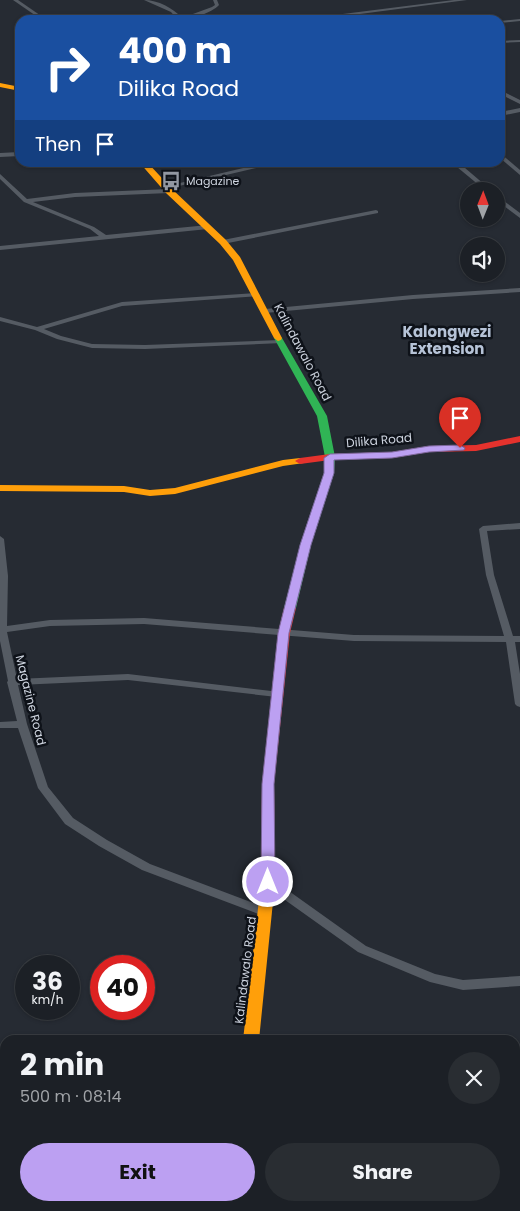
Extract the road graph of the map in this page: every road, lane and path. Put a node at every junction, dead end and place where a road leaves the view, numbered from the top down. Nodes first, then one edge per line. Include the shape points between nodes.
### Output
1 (15, 0) edge
2 (146, 0) edge
3 (215, 0) edge
4 (465, 0) edge
5 (37, 15) edge
6 (177, 15) edge
7 (195, 15) edge
8 (343, 15) edge
9 (520, 20) edge
10 (505, 22) edge
11 (520, 41) edge
12 (505, 42) edge
13 (0, 85) edge
14 (15, 88) edge
15 (505, 94) edge
16 (520, 102) edge
17 (520, 110) edge
18 (505, 113) edge
19 (15, 154) edge
20 (0, 155) edge
21 (505, 160) edge
22 (147, 167) edge
23 (258, 167) edge
24 (460, 167) edge
25 (520, 173) edge
26 (0, 176) edge
27 (478, 182) edge
28 (168, 189) junction
29 (26, 200) junction
30 (505, 204) edge
31 (376, 212) dead end
32 (520, 216) edge
33 (208, 227) junction
34 (103, 236) junction
35 (223, 242) junction
36 (0, 248) edge
37 (520, 290) edge
38 (257, 295) junction
39 (265, 311) junction
40 (0, 319) edge
41 (37, 328) junction
42 (280, 342) junction
43 (520, 439) edge
44 (330, 458) junction
45 (0, 488) edge
46 (520, 526) edge
47 (0, 539) edge
48 (1, 630) edge
49 (284, 633) junction
50 (520, 639) edge
51 (510, 640) junction
52 (12, 682) junction
53 (277, 694) junction
54 (520, 704) edge
55 (22, 724) junction
56 (0, 725) edge
57 (268, 882) junction
58 (265, 912) junction
59 (520, 981) edge
60 (251, 1035) edge

1 - 5 street
2 - 6 street
3 - 7 street via 216,7
4 - 8 street
9 - 10 street
11 - 12 street
13 - 14 street
15 - 16 street
17 - 18 street
19 - 20 street
21 - 25 street
22 - 28 street, Kalindawalo Road
23 - 28 street
24 - 27 street
26 - 29 street
28 - 29 street
28 - 33 street, Kalindawalo Road
29 - 34 street via 92,228
30 - 32 street
31 - 35 street
33 - 34 street
33 - 35 street, Kalindawalo Road
34 - 36 street
35 - 38 street, Kalindawalo Road via 237,259
37 - 39 street
38 - 39 street, Kalindawalo Road
38 - 41 street via 122,304
39 - 42 street, Kalindawalo Road
40 - 41 street
41 - 42 street via 77,343 104,347
42 - 44 street, Kalindawalo Road via 322,416
43 - 44 street, Dilika Road via 476,448
44 - 45 street, Dilika Road via 283,463 175,491
44 - 49 street, Kalindawalo Road via 329,473 306,545
46 - 51 street via 483,529 490,575
47 - 48 street, Magazine Road via 4,576
48 - 49 street via 50,623 136,621
48 - 52 street, Magazine Road
49 - 51 street via 354,638
49 - 53 street, Kalindawalo Road
50 - 51 street
51 - 54 street
52 - 53 street via 128,677
52 - 55 street, Magazine Road
53 - 57 street, Kalindawalo Road via 268,784
55 - 56 street
55 - 58 street, Magazine Road via 43,788 69,820 146,866
57 - 58 street, Kalindawalo Road
57 - 59 street via 362,949 434,979 463,985
58 - 60 street, Kalindawalo Road

